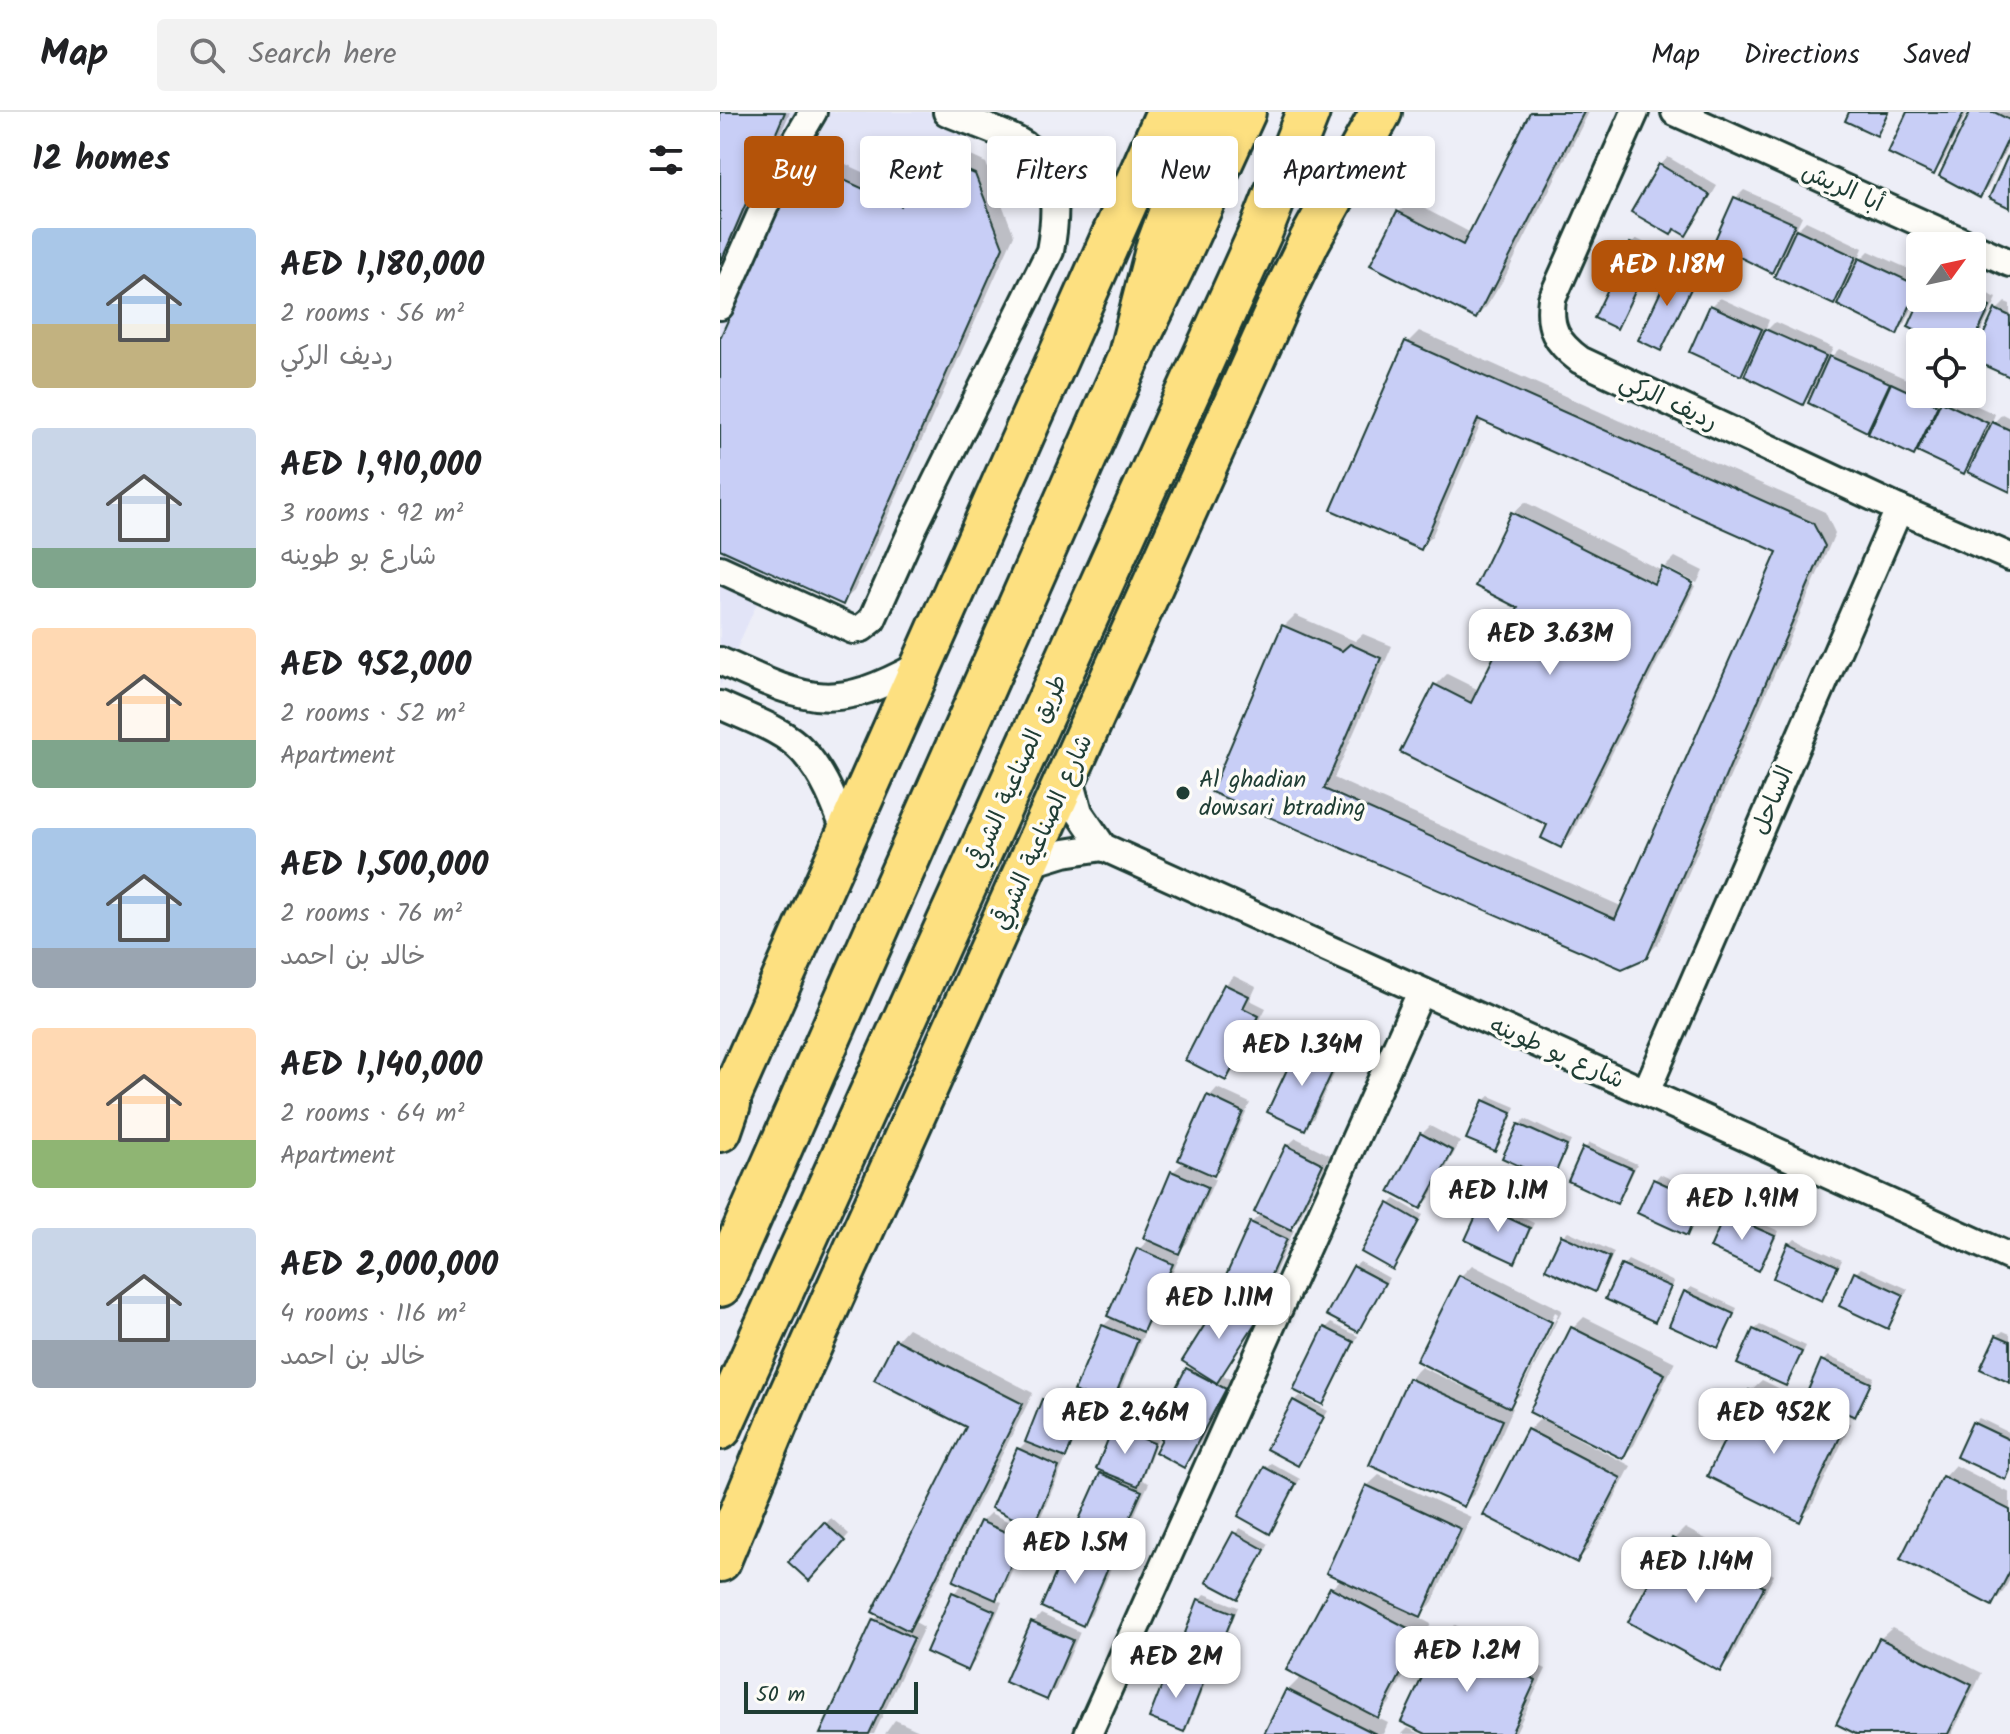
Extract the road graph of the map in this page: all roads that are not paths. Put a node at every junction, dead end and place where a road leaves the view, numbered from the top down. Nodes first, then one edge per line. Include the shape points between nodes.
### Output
1 (813, 112) edge
2 (947, 112) edge
3 (1167, 112) edge
4 (1209, 112) edge
5 (1244, 112) edge
6 (1308, 112) edge
7 (1327, 112) edge
8 (1381, 112) edge
9 (1635, 112) edge
10 (1675, 112) edge
11 (1261, 231) junction
12 (2010, 263) edge
13 (720, 306) edge
14 (1132, 351) junction
15 (1899, 509) junction
16 (2010, 557) edge
17 (720, 569) edge
18 (720, 661) edge
19 (920, 665) junction
20 (720, 705) edge
21 (1068, 772) junction
22 (847, 836) junction
23 (1103, 847) junction
24 (1028, 864) junction
25 (1421, 992) junction
26 (1646, 1092) junction
27 (723, 1118) edge
28 (2010, 1257) edge
29 (720, 1285) edge
30 (720, 1428) edge
31 (720, 1561) edge
32 (1088, 1734) edge

1 - 13 street via 786,158
2 - 17 street via 1026,145 1046,167 1057,218 1050,251 872,620 853,630
3 - 19 main road
4 - 14 highway via 1159,246
5 - 14 highway
6 - 11 highway, طريق الصناعية الشرقي
7 - 11 highway
8 - 21 main road, شارع الصناعية الشرقي via 1278,306
9 - 15 street, رديف الركي via 1552,299 1549,317 1555,335 1580,360
10 - 12 street, أبا الريش
11 - 30 highway, طريق الصناعية الشرقي
14 - 29 highway
15 - 16 street, رديف الركي
15 - 26 street, الساحل
18 - 19 street via 773,685 831,698 883,685
19 - 22 main road
20 - 22 street via 802,749 821,776
21 - 23 street via 1079,812
21 - 24 main road, شارع الصناعية الشرقي
22 - 27 main road
23 - 24 street
23 - 25 street, شارع بو طوينه
24 - 31 main road, شارع الصناعية الشرقي
25 - 26 street, شارع بو طوينه
25 - 32 street
26 - 28 street, شارع بو طوينه

